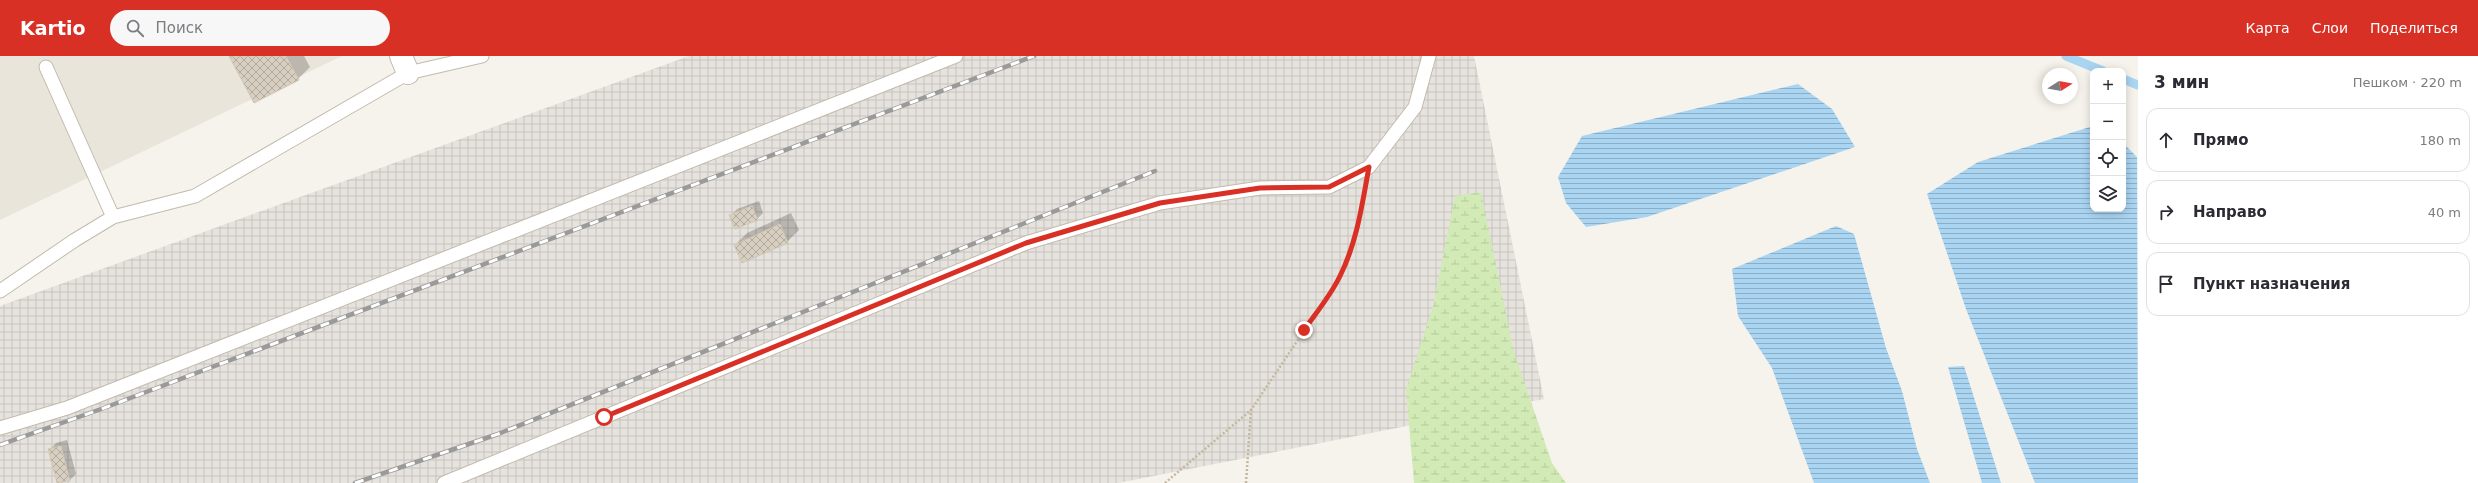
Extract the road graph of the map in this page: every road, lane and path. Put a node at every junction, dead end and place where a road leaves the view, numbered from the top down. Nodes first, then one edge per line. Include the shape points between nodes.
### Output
1 (482, 56) edge
2 (956, 56) edge
3 (1429, 56) edge
4 (404, 64) edge
5 (46, 67) dead end
6 (1369, 167) junction
7 (113, 217) junction
8 (0, 291) edge
9 (1251, 410) junction
10 (0, 428) edge
11 (444, 483) edge
12 (1165, 483) edge
13 (1246, 483) edge

1 - 4 lane
2 - 10 lane via 74,405
3 - 6 lane via 1415,107
4 - 7 lane via 195,196
5 - 7 lane
6 - 9 path via 1356,236 1340,277
6 - 11 lane via 1329,187 1260,188 1160,203 1026,243
7 - 8 lane
9 - 12 path
9 - 13 path

